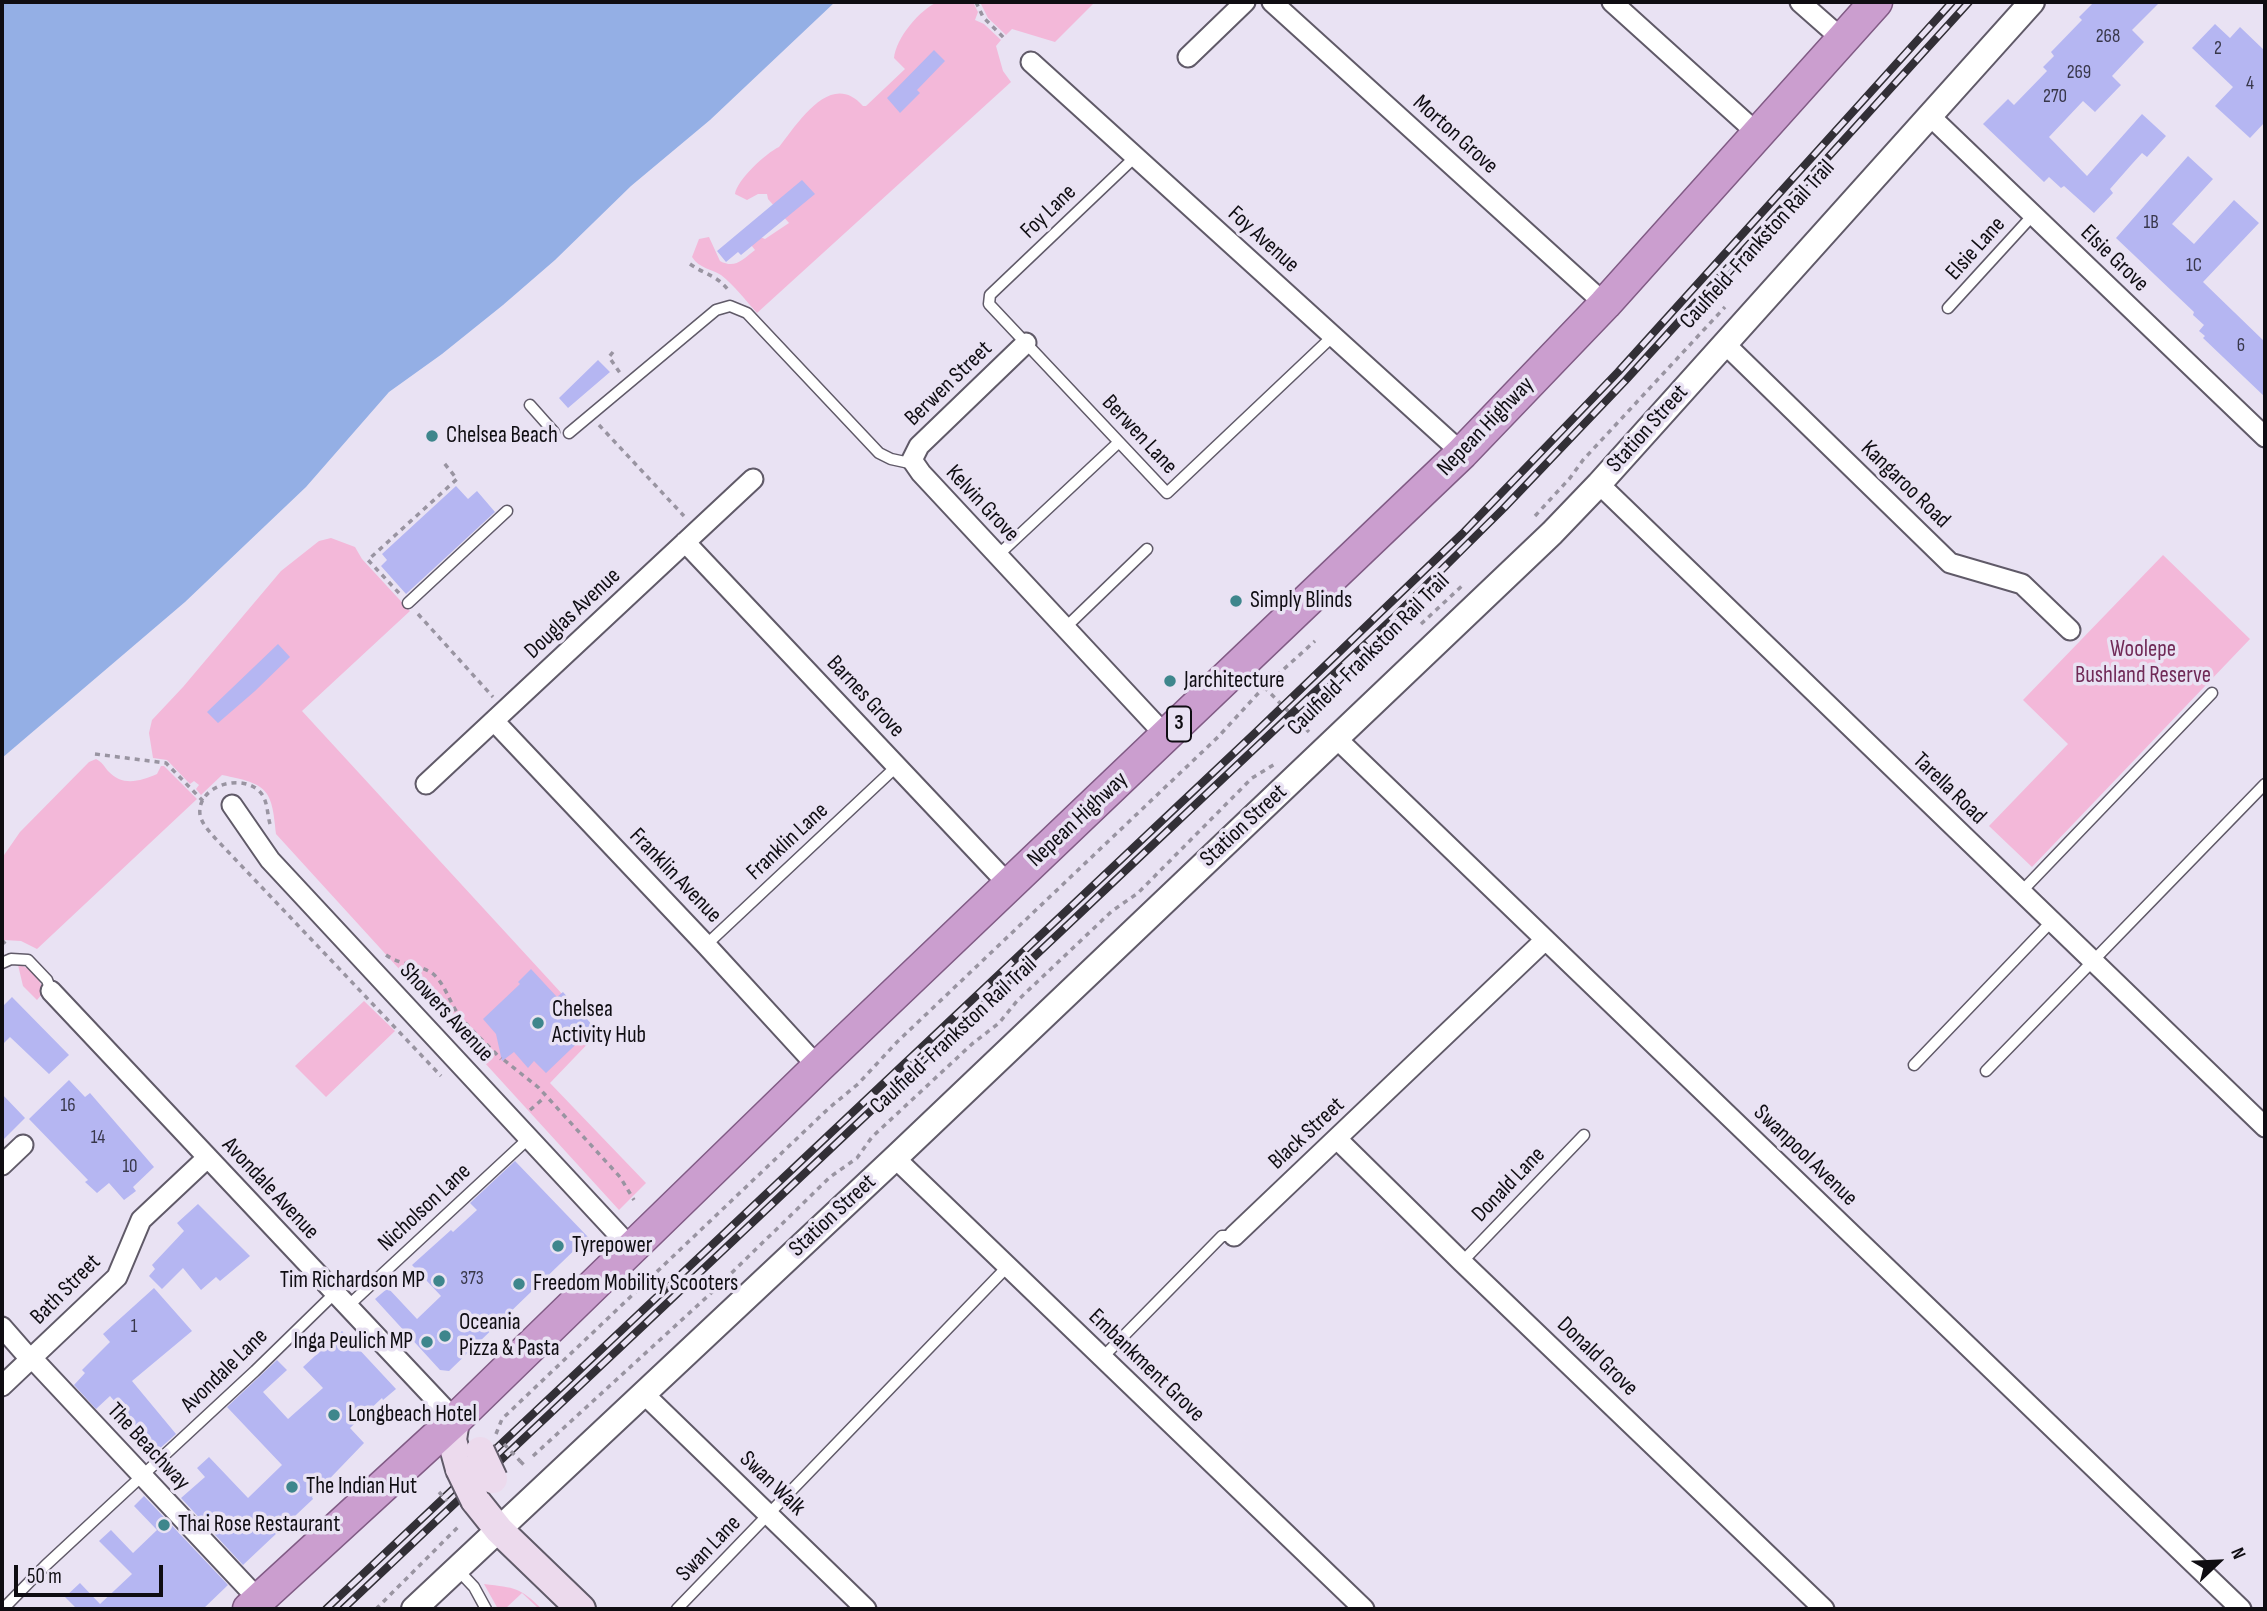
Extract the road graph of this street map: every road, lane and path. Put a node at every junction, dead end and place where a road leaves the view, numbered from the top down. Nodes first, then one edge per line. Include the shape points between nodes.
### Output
1 (976, 2) edge
2 (1245, 2) edge
3 (1272, 2) edge
4 (1612, 2) edge
5 (1800, 2) edge
6 (1876, 2) edge
7 (2032, 2) edge
8 (1006, 40) dead end
9 (1842, 40) junction
10 (1188, 57) dead end
11 (1031, 62) dead end
12 (1930, 116) junction
13 (1757, 133) junction
14 (1135, 157) junction
15 (2033, 215) junction
16 (690, 264) dead end
17 (721, 280) dead end
18 (990, 295) joint
19 (1734, 298) dead end
20 (1605, 304) junction
21 (1948, 308) dead end
22 (1333, 336) junction
23 (1026, 343) junction
24 (1724, 343) junction
25 (613, 352) dead end
26 (612, 381) dead end
27 (530, 405) dead end
28 (590, 415) junction
29 (554, 432) dead end
30 (569, 433) dead end
31 (2265, 437) edge
32 (1119, 442) junction
33 (1462, 453) junction
34 (914, 464) junction
35 (753, 479) dead end
36 (1599, 484) junction
37 (507, 511) dead end
38 (1527, 525) dead end
39 (692, 536) junction
40 (1147, 549) dead end
41 (997, 556) junction
42 (1468, 580) dead end
43 (408, 603) dead end
44 (1065, 628) junction
45 (2070, 630) dead end
46 (1413, 633) dead end
47 (1315, 640) dead end
48 (1264, 687) junction
49 (2212, 693) dead end
50 (494, 722) junction
51 (1308, 732) dead end
52 (1167, 737) junction
53 (1336, 738) junction
54 (95, 754) dead end
55 (1280, 761) dead end
56 (897, 766) junction
57 (426, 784) dead end
58 (2265, 784) edge
59 (203, 801) dead end
60 (232, 805) dead end
61 (1009, 885) junction
62 (2021, 892) junction
63 (2051, 922) junction
64 (2, 940) edge
65 (1545, 940) junction
66 (706, 945) junction
67 (7, 946) dead end
68 (2093, 961) junction
69 (2, 963) edge
70 (51, 991) joint
71 (503, 1060) dead end
72 (1914, 1065) dead end
73 (818, 1067) junction
74 (1986, 1071) dead end
75 (2265, 1127) edge
76 (1584, 1135) dead end
77 (529, 1138) junction
78 (1338, 1139) junction
79 (23, 1144) dead end
80 (207, 1158) junction
81 (895, 1158) junction
82 (2, 1165) edge
83 (634, 1200) dead end
84 (1234, 1236) joint
85 (632, 1249) junction
86 (1462, 1262) junction
87 (1007, 1267) junction
88 (341, 1299) junction
89 (2, 1327) edge
90 (31, 1358) junction
91 (1102, 1358) junction
92 (2, 1386) edge
93 (644, 1394) junction
94 (455, 1420) junction
95 (485, 1450) junction
96 (533, 1456) dead end
97 (522, 1463) dead end
98 (142, 1477) junction
99 (769, 1515) junction
100 (459, 1526) dead end
101 (499, 1530) junction
102 (457, 1570) junction
103 (254, 1605) edge
104 (2, 1609) edge
105 (376, 1609) edge
106 (414, 1609) edge
107 (486, 1609) edge
108 (581, 1609) edge
109 (677, 1609) edge
110 (866, 1609) edge
111 (1364, 1609) edge
112 (1824, 1609) edge
113 (2241, 1609) edge

1 - 8 path via 983,17
2 - 10 street
3 - 20 street, Morton Grove
4 - 13 street
5 - 9 street
6 - 9 highway, Nepean Highway / 3
7 - 12 street, Station Street
9 - 13 highway, Nepean Highway / 3
11 - 14 street, Foy Avenue
12 - 15 street, Elsie Grove
12 - 24 street, Station Street
13 - 20 highway, Nepean Highway / 3
14 - 18 lane, Foy Lane
14 - 22 street, Foy Avenue
15 - 21 lane, Elsie Lane
15 - 31 street, Elsie Grove
16 - 17 path
18 - 23 lane, Berwen Lane via 989,304
19 - 38 path, Caulfield-Frankston Rail Trail
20 - 33 highway, Nepean Highway / 3
22 - 32 lane, Berwen Lane via 1167,493
22 - 33 street, Foy Avenue
23 - 32 lane, Berwen Lane
23 - 34 street, Berwen Street via 919,446
24 - 36 street, Station Street
24 - 45 street, Kangaroo Road via 1950,563 2022,584
25 - 26 path via 609,357 621,372
27 - 29 lane
28 - 30 lane
28 - 34 lane, Kelvin Grove via 716,310 736,307 878,453
28 - 39 path
32 - 41 lane
33 - 52 highway, Nepean Highway / 3
34 - 41 street, Kelvin Grove
35 - 39 street, Douglas Avenue
36 - 53 street, Station Street
36 - 62 street, Tarella Road
37 - 43 lane
39 - 50 street, Douglas Avenue
39 - 56 street, Barnes Grove
40 - 44 lane
41 - 44 street, Kelvin Grove
42 - 46 path, Caulfield-Frankston Rail Trail
44 - 52 street, Kelvin Grove
47 - 48 path
48 - 51 path
48 - 95 path via 1218,737 858,1084 502,1419
49 - 62 lane
50 - 57 street, Douglas Avenue
50 - 66 street, Franklin Avenue
52 - 61 highway, Nepean Highway / 3
53 - 65 street, Swanpool Avenue
53 - 81 street, Station Street
54 - 59 path via 166,763
55 - 96 path, Caulfield-Frankston Rail Trail via 1252,778 1138,892 1112,911 999,1023 872,1138 858,1158 830,1177
56 - 61 street, Barnes Grove
56 - 66 lane, Franklin Lane
58 - 68 lane
60 - 77 street, Showers Avenue via 270,860
61 - 73 highway, Nepean Highway / 3
62 - 63 street, Tarella Road
63 - 68 street, Tarella Road
63 - 72 lane
64 - 67 path
65 - 78 street, Black Street
65 - 113 street, Swanpool Avenue
66 - 73 street, Franklin Avenue
68 - 74 lane
68 - 75 street, Tarella Road
69 - 70 lane via 19,958 31,962
70 - 80 street, Avondale Avenue
71 - 83 path via 539,1088 620,1177
73 - 85 highway, Nepean Highway / 3
76 - 86 lane, Donald Lane
77 - 85 street, Showers Avenue
77 - 88 lane, Nicholson Lane
78 - 84 street, Black Street
78 - 86 street, Donald Grove
79 - 82 street
80 - 88 street, Avondale Avenue
80 - 90 street, Bath Street via 141,1220 117,1277
81 - 87 street, Embankment Grove
81 - 93 street, Station Street
84 - 91 lane, Black Street via 1222,1236
85 - 94 highway, Nepean Highway / 3
86 - 112 street, Donald Grove
87 - 91 street, Embankment Grove
87 - 99 lane, Swan Lane
88 - 94 street, Avondale Avenue
88 - 98 lane, Avondale Lane via 255,1371
89 - 90 street, The Beachway
90 - 92 street, Bath Street
90 - 98 street, The Beachway
91 - 111 street, Embankment Grove
93 - 99 street, Swan Walk
93 - 101 street, Station Street
94 - 95 main road via 452,1440
94 - 103 highway, Nepean Highway / 3
95 - 97 path, bridge
95 - 101 main road, bridge via 499,1501
95 - 101 main road, bridge via 475,1500
98 - 103 street, The Beachway
98 - 104 lane, Avondale Lane
99 - 109 lane, Swan Lane
99 - 110 street, Swan Walk
100 - 105 path
101 - 102 street, Station Street
101 - 108 main road
102 - 106 street, Station Street
102 - 107 lane

